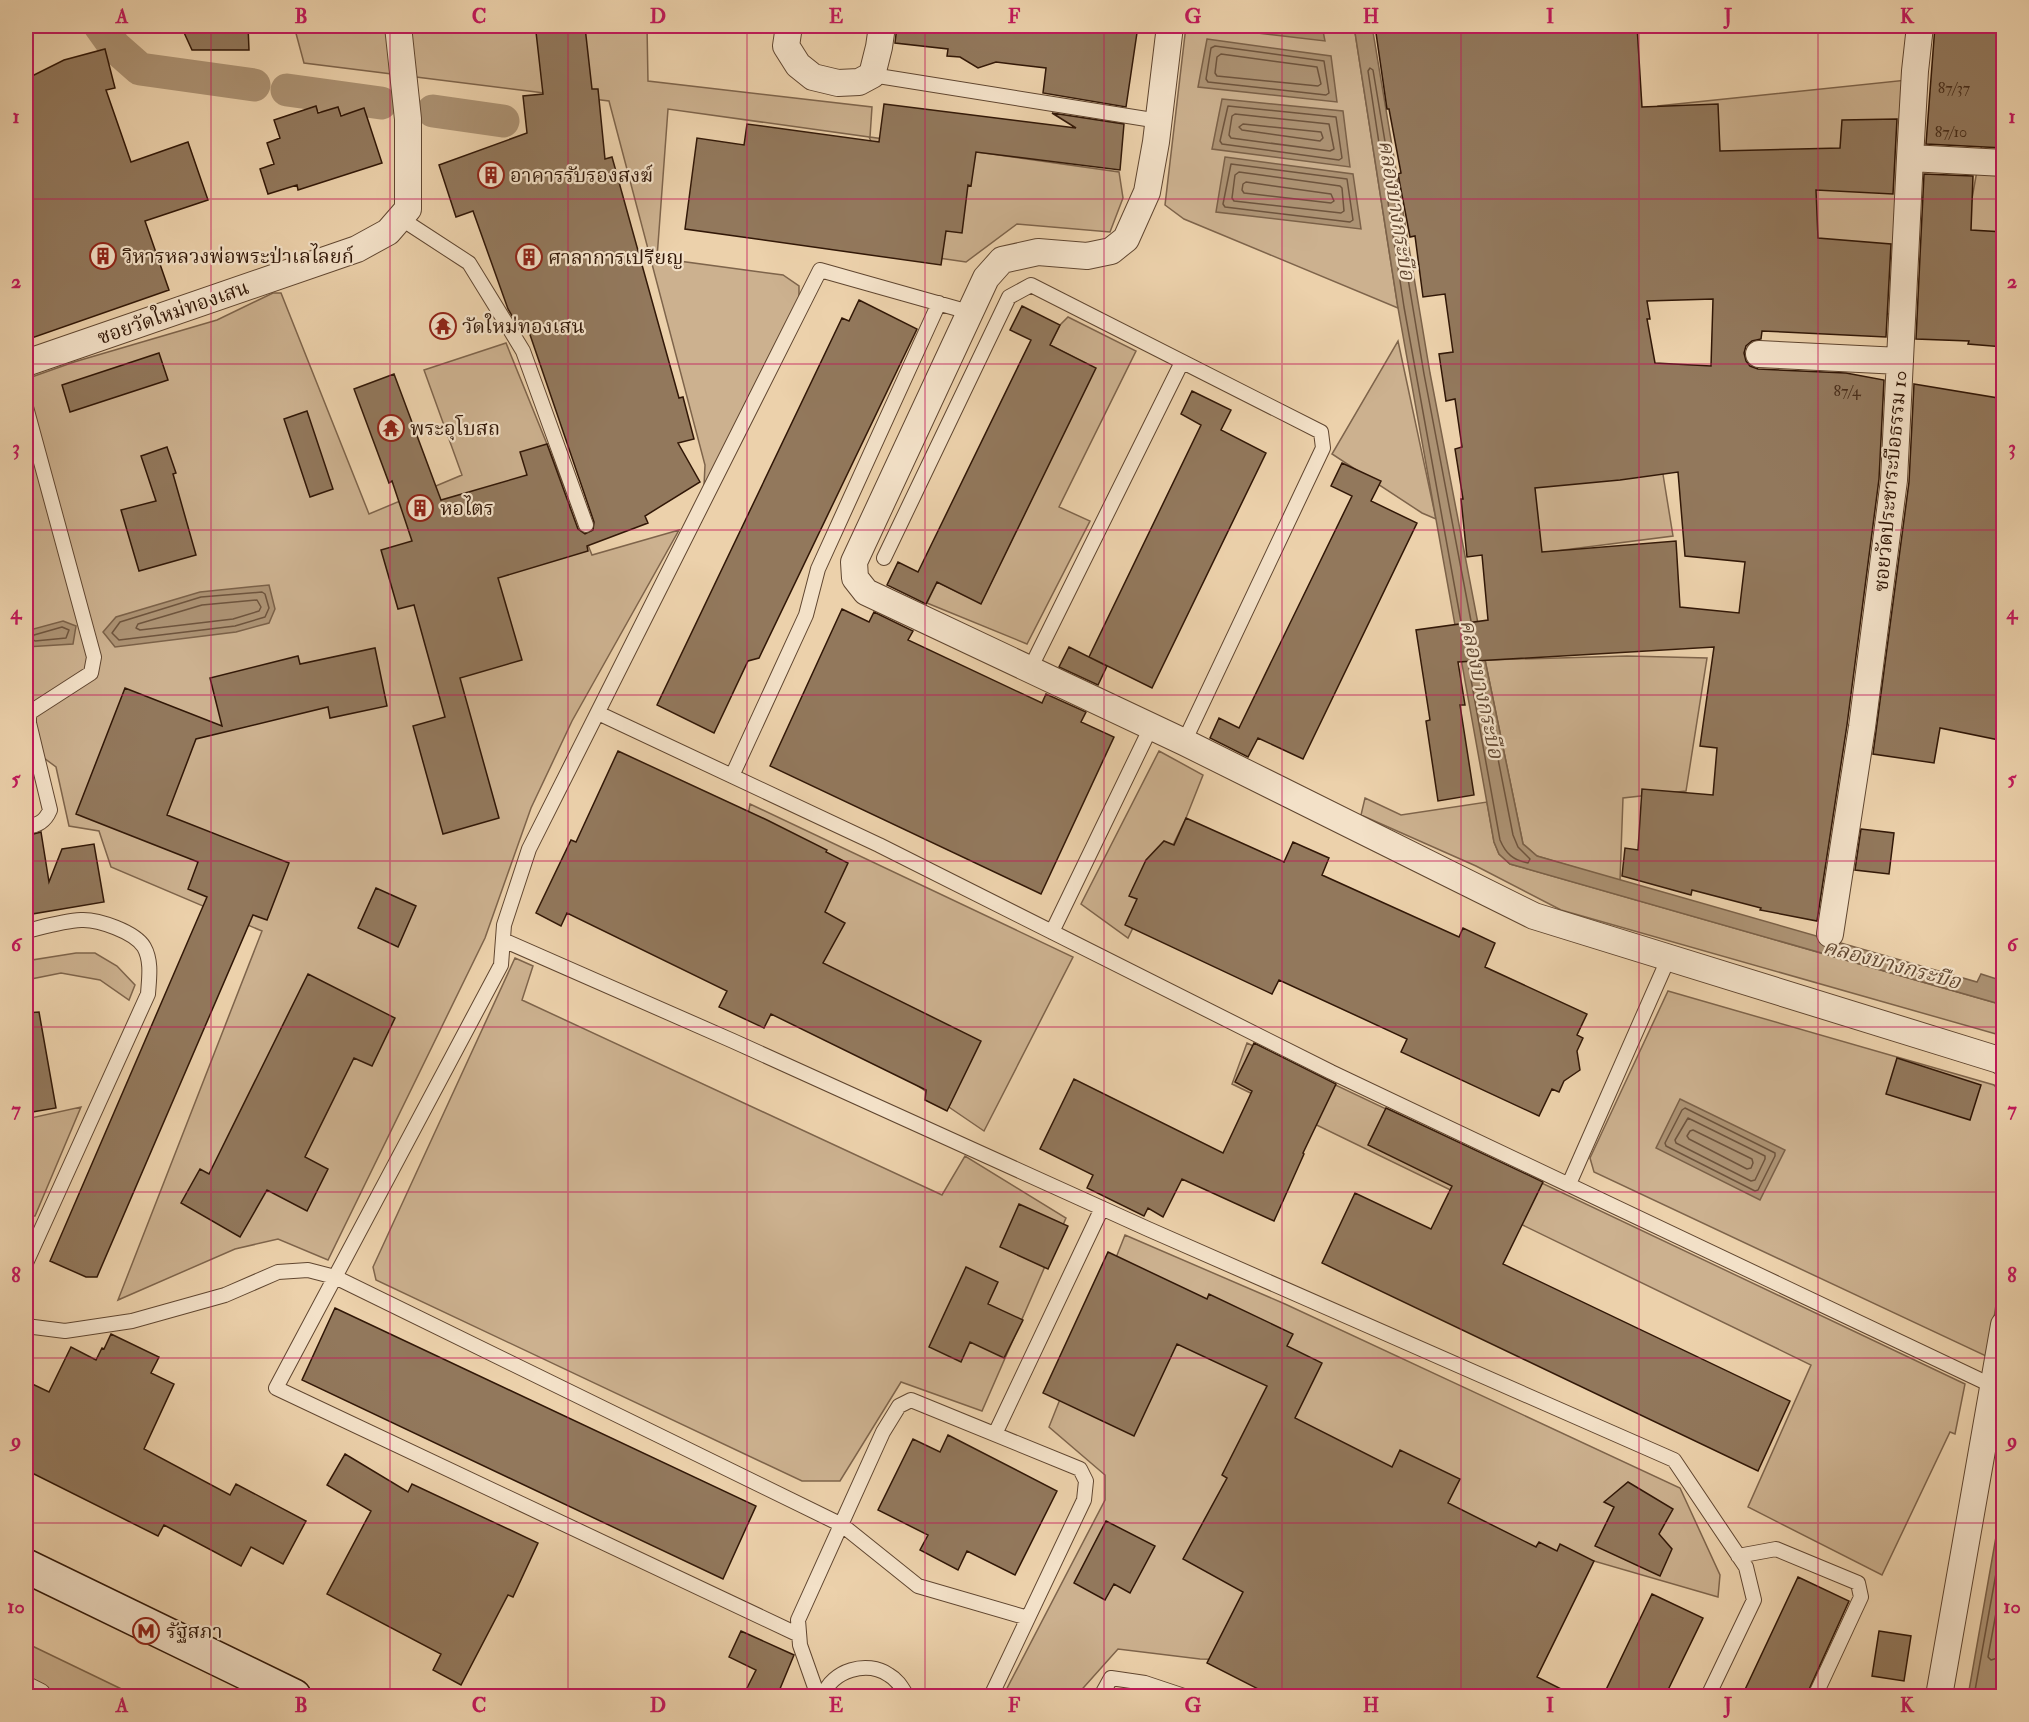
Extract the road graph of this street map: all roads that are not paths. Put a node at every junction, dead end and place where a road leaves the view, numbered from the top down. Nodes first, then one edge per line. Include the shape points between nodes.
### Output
1 (398, 26) edge
2 (789, 26) edge
3 (882, 26) edge
4 (1170, 26) edge
5 (1920, 26) edge
6 (872, 75) junction
7 (1159, 121) junction
8 (1910, 158) junction
9 (2004, 163) edge
10 (400, 218) junction
11 (939, 303) junction
12 (969, 312) junction
13 (1759, 354) dead end
14 (1900, 361) junction
15 (1182, 362) junction
16 (26, 363) edge
17 (26, 407) edge
18 (586, 525) dead end
19 (884, 558) dead end
20 (1030, 669) junction
21 (598, 712) junction
22 (1151, 727) junction
23 (1184, 742) junction
24 (732, 776) junction
25 (26, 827) edge
26 (26, 931) edge
27 (1052, 932) junction
28 (1830, 934) dead end
29 (503, 940) junction
30 (1669, 957) junction
31 (2004, 1063) edge
32 (1569, 1185) junction
33 (1102, 1208) junction
34 (26, 1263) edge
35 (335, 1277) junction
36 (2004, 1325) edge
37 (26, 1326) edge
38 (1993, 1386) junction
39 (1995, 1420) edge
40 (995, 1434) junction
41 (842, 1525) junction
42 (1738, 1556) junction
43 (26, 1566) edge
44 (1028, 1618) junction
45 (800, 1635) junction
46 (26, 1690) edge
47 (38, 1696) edge
48 (294, 1696) edge
49 (818, 1696) edge
50 (823, 1696) edge
51 (907, 1696) edge
52 (991, 1696) edge
53 (1101, 1696) edge
54 (1184, 1696) edge
55 (1708, 1696) edge
56 (1815, 1696) edge
57 (1939, 1696) edge

1 - 10 street via 408,119 408,209
2 - 6 street via 786,46 798,65 813,77 837,84 859,82
3 - 6 street
4 - 7 street
5 - 8 street, ซอยวัดประชาระบือธรรม 10
6 - 7 lane
7 - 12 street via 1148,192 1125,239 1111,251 1087,256 1038,252 1002,260 986,278
8 - 9 street
8 - 14 street, ซอยวัดประชาระบือธรรม 10
10 - 16 street, ซอยวัดใหม่ทองเสน via 388,232 357,249
10 - 18 lane via 469,263 524,351
11 - 12 lane
11 - 21 lane via 820,270
11 - 24 lane via 818,569 806,615
12 - 20 street via 854,562 855,578 866,592
13 - 14 street
14 - 28 street, ซอยวัดประชาระบือธรรม 10 via 1894,480 1879,603
15 - 19 lane via 1031,285 1009,297
15 - 20 lane
15 - 23 lane via 1322,432 1323,448
17 - 25 lane via 94,657 91,673 29,713 50,810 38,825
20 - 22 street
21 - 24 lane
21 - 29 lane via 529,849 504,925
22 - 23 street
22 - 27 lane
23 - 30 street via 1534,916
24 - 27 lane
26 - 34 lane via 82,920 105,924 131,935 144,947 149,966 148,994
27 - 32 lane via 1331,1072
29 - 33 lane
29 - 35 lane via 501,965
30 - 31 street
30 - 32 lane
32 - 38 lane
33 - 40 lane
33 - 42 lane via 1674,1460
35 - 37 lane via 308,1270 278,1272 225,1294 132,1321 65,1330
35 - 41 lane
35 - 45 lane via 276,1388
36 - 38 street
38 - 39 street
39 - 57 street
40 - 41 lane via 911,1400 899,1407 883,1432
40 - 44 lane via 1080,1469 1086,1481 1084,1500
41 - 44 lane via 918,1586
41 - 45 lane via 798,1620
42 - 55 lane via 1746,1567 1754,1600
42 - 56 lane via 1776,1549 1858,1584 1861,1597
43 - 48 main road
44 - 52 lane
45 - 49 lane
46 - 47 street
50 - 51 lane via 834,1679 861,1667 889,1674
53 - 54 lane via 1111,1678 1145,1683

